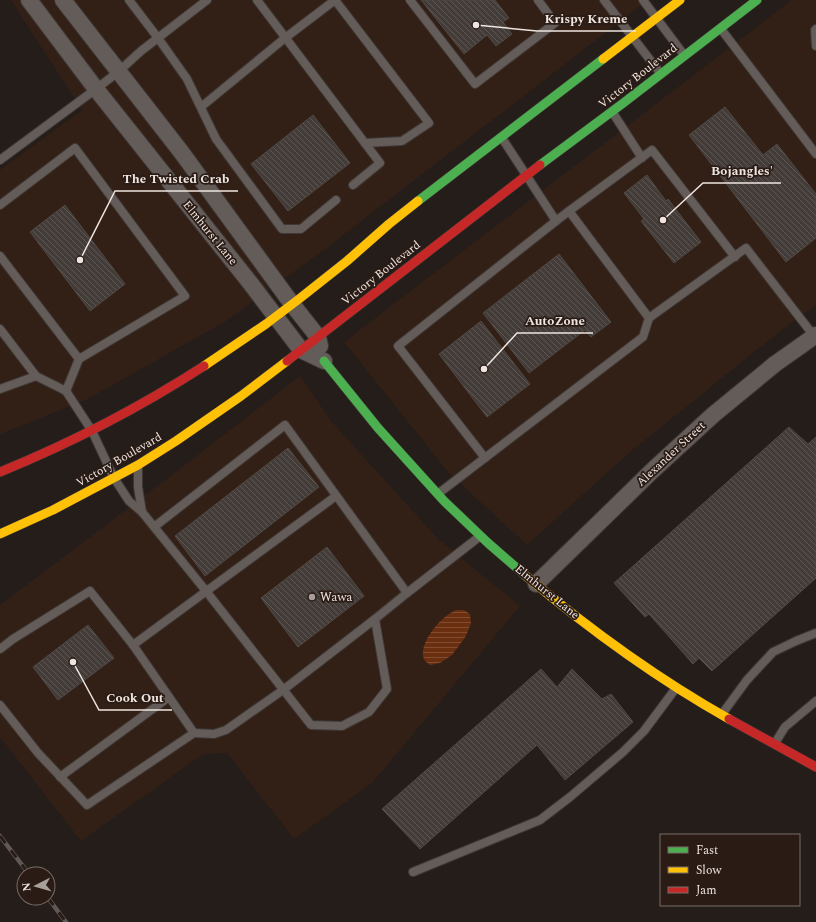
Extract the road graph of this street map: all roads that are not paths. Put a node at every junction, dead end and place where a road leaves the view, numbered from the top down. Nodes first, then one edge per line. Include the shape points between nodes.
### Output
1 (29, 0) edge
2 (63, 0) edge
3 (129, 0) edge
4 (207, 0) edge
5 (257, 0) edge
6 (335, 0) edge
7 (410, 0) edge
8 (538, 0) edge
9 (604, 0) edge
10 (642, 0) edge
11 (680, 0) edge
12 (756, 0) edge
13 (657, 18) junction
14 (720, 28) junction
15 (816, 29) edge
16 (633, 37) junction
17 (158, 38) junction
18 (286, 38) junction
19 (816, 46) edge
20 (685, 56) junction
21 (118, 72) junction
22 (661, 74) junction
23 (96, 89) junction
24 (201, 107) junction
25 (612, 112) junction
26 (502, 137) junction
27 (365, 144) junction
28 (816, 154) edge
29 (642, 158) junction
30 (0, 160) edge
31 (526, 176) junction
32 (353, 185) dead end
33 (336, 200) dead end
34 (0, 205) edge
35 (568, 211) junction
36 (556, 221) junction
37 (0, 256) edge
38 (735, 256) junction
39 (292, 304) junction
40 (276, 316) junction
41 (649, 318) junction
42 (0, 329) edge
43 (815, 335) edge
44 (318, 337) junction
45 (301, 350) junction
46 (78, 358) junction
47 (324, 361) junction
48 (36, 376) junction
49 (0, 389) edge
50 (66, 391) junction
51 (92, 431) junction
52 (485, 458) junction
53 (138, 465) junction
54 (0, 472) edge
55 (114, 478) junction
56 (438, 494) junction
57 (336, 496) junction
58 (142, 512) junction
59 (154, 527) junction
60 (0, 534) edge
61 (481, 536) junction
62 (536, 584) junction
63 (206, 591) junction
64 (407, 593) junction
65 (375, 619) junction
66 (816, 634) edge
67 (133, 645) junction
68 (0, 649) edge
69 (677, 688) junction
70 (283, 690) junction
71 (169, 698) junction
72 (816, 701) edge
73 (0, 705) edge
74 (721, 714) junction
75 (194, 733) junction
76 (774, 744) junction
77 (816, 767) edge
78 (60, 777) junction
79 (413, 872) dead end

1 - 23 street, Elmhurst Lane
2 - 21 street, Elmhurst Lane
3 - 17 lane
4 - 17 lane
5 - 18 lane
6 - 18 lane
6 - 27 lane via 429,123 402,141
7 - 8 lane via 475,84 555,23
9 - 16 lane
10 - 13 lane
11 - 13 main road
12 - 14 main road, Victory Boulevard
13 - 16 main road
13 - 20 lane
14 - 20 main road, Victory Boulevard
14 - 28 lane
15 - 19 lane
16 - 22 lane
16 - 26 main road
17 - 21 lane
17 - 24 lane via 187,79
18 - 24 lane
18 - 27 lane
20 - 22 main road, Victory Boulevard
21 - 23 lane
21 - 39 street, Elmhurst Lane via 182,153
22 - 25 main road, Victory Boulevard
23 - 30 lane
23 - 40 street, Elmhurst Lane
24 - 33 lane via 216,139 282,229 301,229
25 - 29 lane
25 - 31 main road, Victory Boulevard
26 - 31 lane
26 - 39 main road via 386,226
27 - 32 lane via 380,163
29 - 35 lane
29 - 38 lane via 652,150
31 - 36 lane
31 - 44 main road, Victory Boulevard
34 - 46 lane via 75,148 185,296
35 - 36 lane
35 - 41 lane
36 - 52 lane via 398,346
37 - 46 lane
38 - 41 lane
38 - 43 lane via 746,248
39 - 40 main road
39 - 44 street, Elmhurst Lane
40 - 45 street, Elmhurst Lane
40 - 51 main road via 198,370
41 - 52 lane via 643,337
42 - 48 lane
43 - 62 street, Alexander Street via 713,415
44 - 45 main road, Victory Boulevard
44 - 47 street, Elmhurst Lane
45 - 47 street, Elmhurst Lane
45 - 53 main road, Victory Boulevard via 176,441
46 - 50 lane
47 - 56 main road, Elmhurst Lane via 378,428
48 - 49 lane
48 - 50 lane
50 - 51 lane
51 - 54 main road
51 - 55 lane
52 - 56 lane
53 - 55 main road, Victory Boulevard
53 - 58 lane
55 - 58 lane via 129,501
55 - 60 main road, Victory Boulevard
56 - 61 main road, Elmhurst Lane
57 - 59 lane via 285,425
57 - 63 lane
57 - 64 lane
58 - 59 lane
59 - 63 lane
61 - 62 main road, Elmhurst Lane
61 - 64 lane
62 - 69 main road, Elmhurst Lane via 593,629
63 - 67 lane
63 - 70 lane
64 - 65 lane
65 - 70 lane
65 - 70 lane via 387,689 369,712 342,726 311,725
66 - 74 lane via 773,652 746,680
67 - 68 lane via 90,591
67 - 71 lane
69 - 74 main road, Elmhurst Lane
69 - 79 lane via 644,731 623,752 540,820
70 - 75 lane via 226,730 214,734
71 - 75 lane
71 - 78 lane
72 - 76 lane via 785,728
73 - 78 lane
74 - 76 main road, Elmhurst Lane
75 - 78 lane via 87,805
76 - 77 main road, Elmhurst Lane

